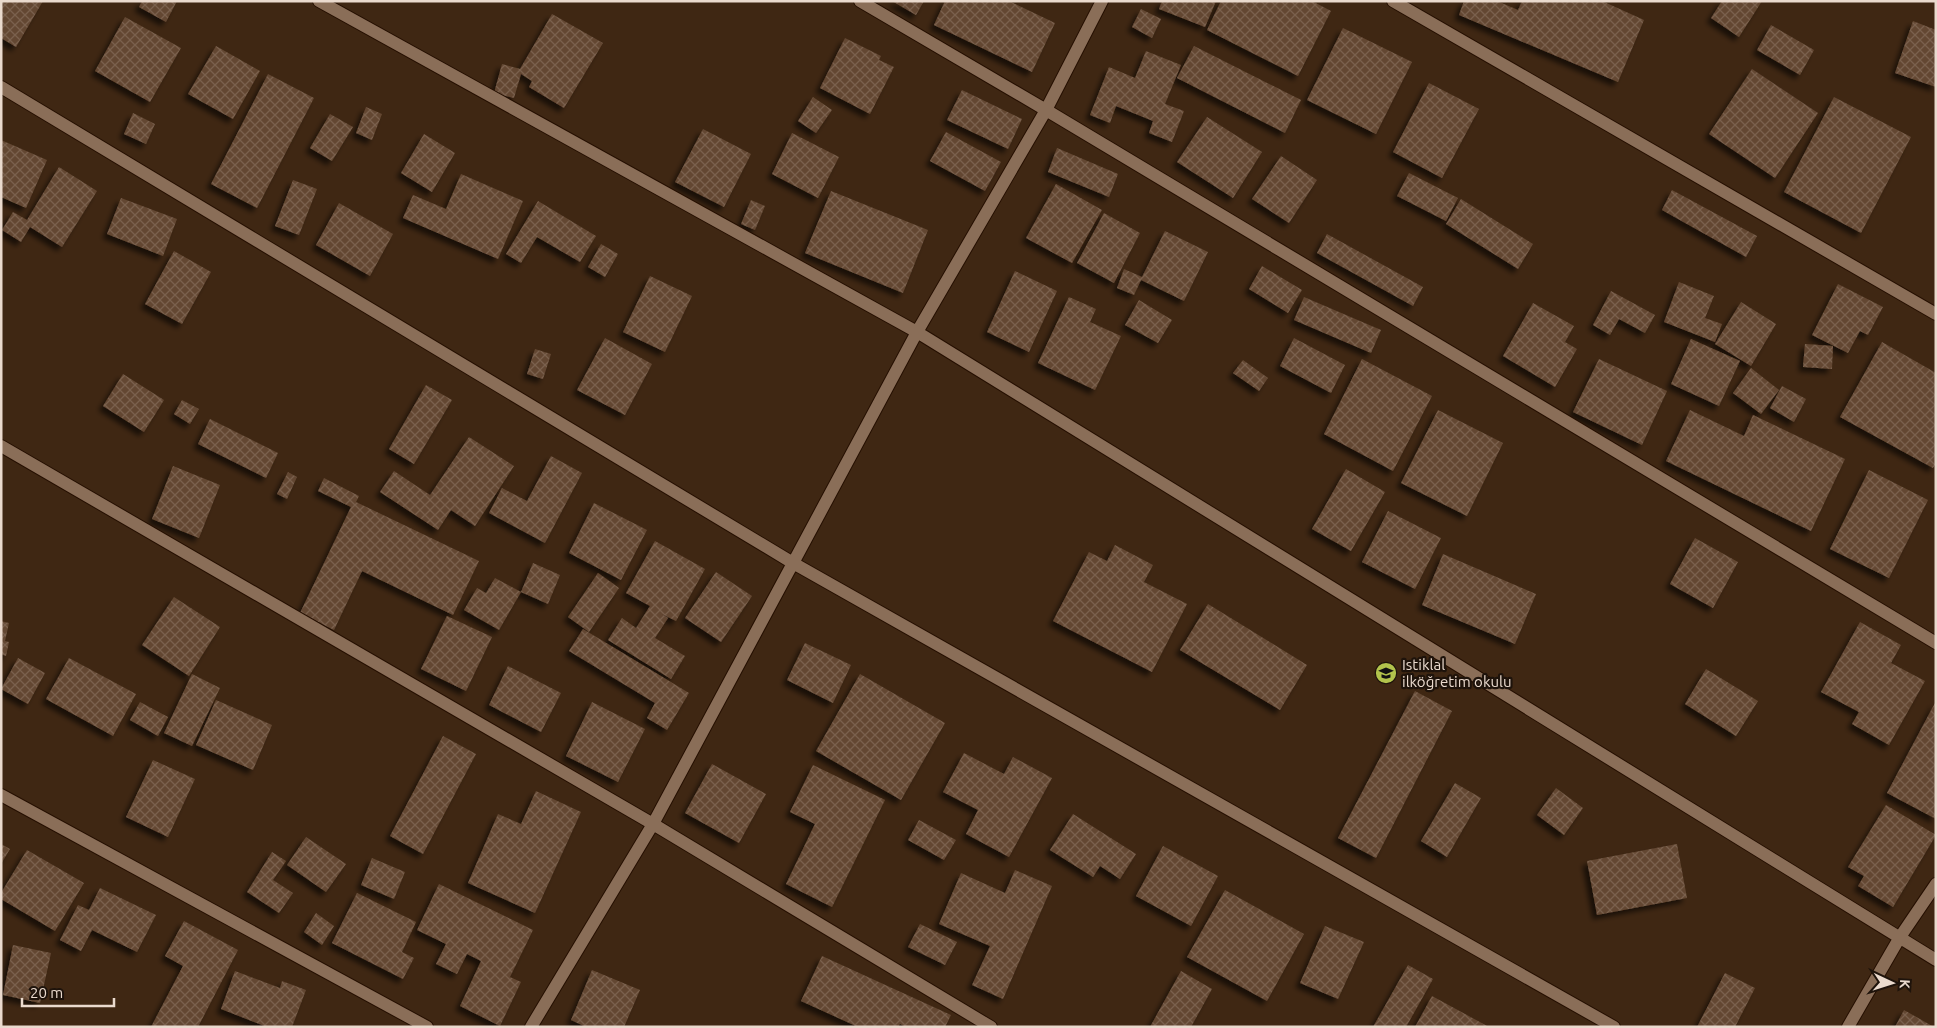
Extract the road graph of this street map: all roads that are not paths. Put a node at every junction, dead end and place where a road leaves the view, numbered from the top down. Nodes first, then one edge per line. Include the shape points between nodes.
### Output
1 (319, 1) edge
2 (860, 1) edge
3 (1102, 1) edge
4 (1393, 1) edge
5 (1, 87) edge
6 (1046, 110) junction
7 (1936, 314) edge
8 (917, 332) junction
9 (1, 446) edge
10 (793, 563) junction
11 (1936, 643) edge
12 (1, 795) edge
13 (653, 824) junction
14 (1936, 884) edge
15 (1900, 937) junction
16 (1936, 960) edge
17 (427, 1027) edge
18 (531, 1027) edge
19 (991, 1027) edge
20 (1614, 1027) edge
21 (1848, 1027) edge

1 - 8 street
2 - 6 street
3 - 6 street
4 - 7 street
5 - 10 street
6 - 8 street
6 - 11 street
8 - 10 street
8 - 15 street
9 - 13 street
10 - 13 street
10 - 20 street
12 - 17 street
13 - 18 street
13 - 19 street
14 - 15 street
15 - 16 street
15 - 21 street

